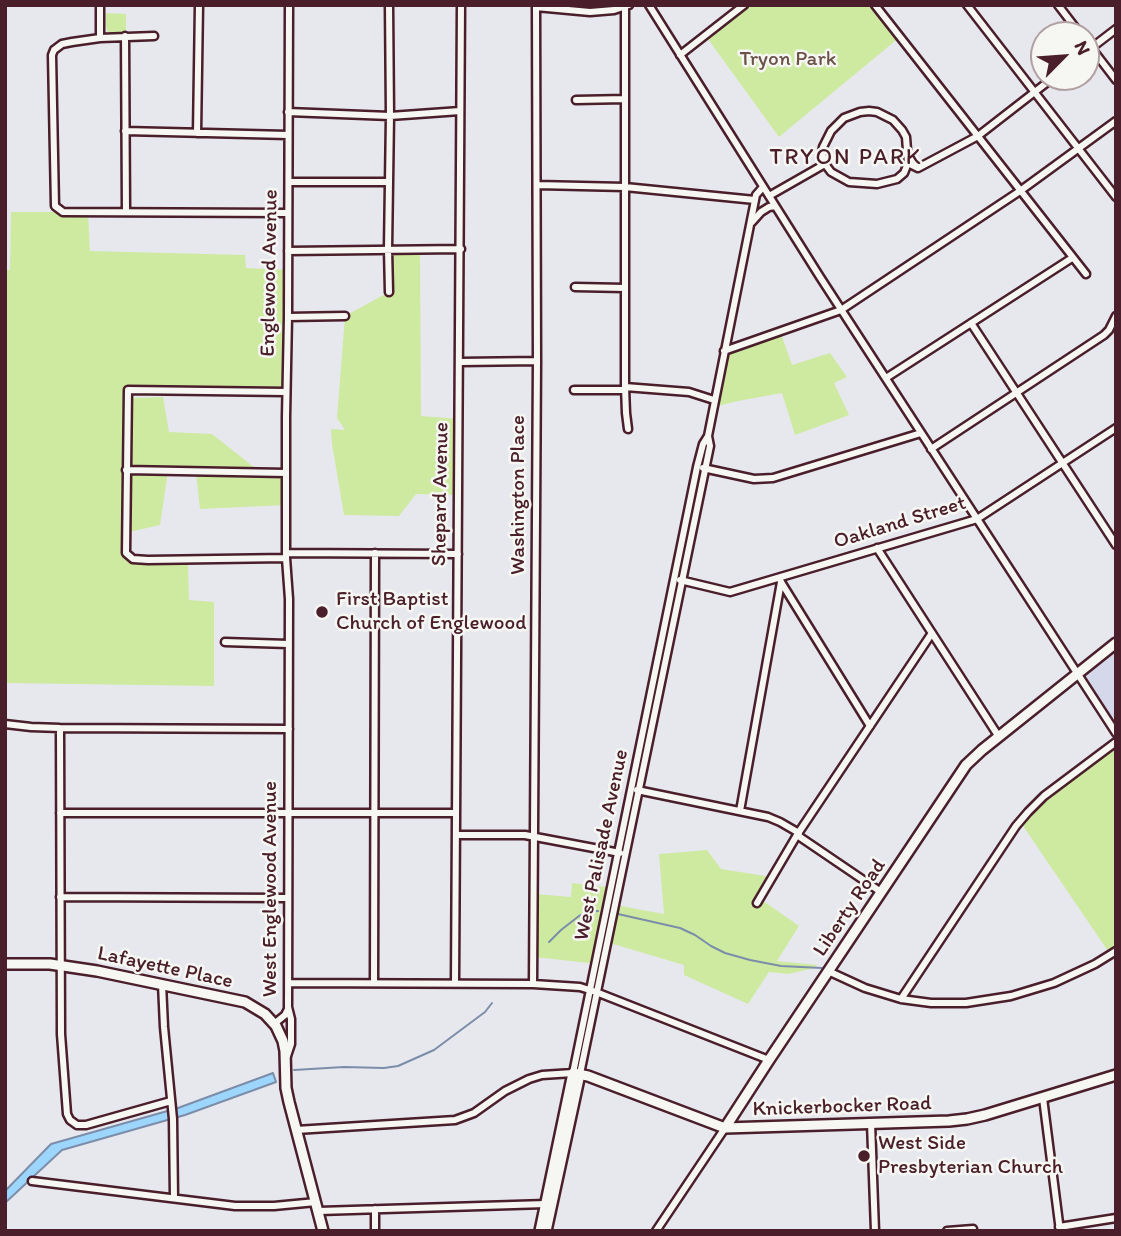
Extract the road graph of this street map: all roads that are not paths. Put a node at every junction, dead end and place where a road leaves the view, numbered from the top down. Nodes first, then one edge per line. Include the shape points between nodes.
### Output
1 (100, 5) edge
2 (199, 5) edge
3 (289, 5) edge
4 (389, 5) edge
5 (461, 5) edge
6 (649, 5) edge
7 (744, 5) edge
8 (875, 5) edge
9 (967, 5) edge
10 (1058, 5) edge
11 (536, 6) edge
12 (627, 6) edge
13 (1070, 21) edge
14 (1116, 29) edge
15 (125, 36) junction
16 (154, 36) dead end
17 (100, 37) junction
18 (1100, 41) edge
19 (680, 55) junction
20 (1100, 62) edge
21 (1116, 80) edge
22 (1035, 92) junction
23 (625, 99) junction
24 (576, 100) dead end
25 (460, 111) junction
26 (288, 112) junction
27 (390, 116) junction
28 (1116, 121) edge
29 (125, 131) junction
30 (197, 133) junction
31 (288, 135) junction
32 (978, 136) junction
33 (1078, 149) junction
34 (908, 163) junction
35 (825, 164) junction
36 (289, 182) junction
37 (389, 182) junction
38 (537, 185) junction
39 (625, 187) junction
40 (763, 187) junction
41 (1020, 191) junction
42 (769, 196) junction
43 (1116, 197) edge
44 (755, 200) junction
45 (775, 206) junction
46 (126, 211) junction
47 (288, 213) junction
48 (749, 227) junction
49 (388, 249) junction
50 (461, 249) junction
51 (288, 251) junction
52 (1072, 258) junction
53 (1086, 274) dead end
54 (575, 287) dead end
55 (625, 288) junction
56 (389, 292) dead end
57 (841, 310) junction
58 (345, 316) dead end
59 (1116, 316) edge
60 (288, 317) junction
61 (971, 323) junction
62 (724, 351) junction
63 (537, 361) junction
64 (460, 362) junction
65 (886, 378) junction
66 (625, 388) junction
67 (574, 390) dead end
68 (286, 392) junction
69 (1017, 393) junction
70 (714, 400) junction
71 (1116, 428) edge
72 (628, 429) dead end
73 (921, 433) junction
74 (931, 449) junction
75 (1062, 463) junction
76 (701, 468) junction
77 (126, 470) junction
78 (286, 473) junction
79 (977, 519) junction
80 (286, 542) joint
81 (1116, 545) edge
82 (877, 548) junction
83 (375, 553) junction
84 (458, 554) junction
85 (286, 556) junction
86 (678, 580) junction
87 (780, 580) junction
88 (932, 633) junction
89 (225, 642) dead end
90 (1116, 643) edge
91 (288, 644) junction
92 (1077, 674) junction
93 (5, 724) edge
94 (870, 726) junction
95 (60, 728) junction
96 (289, 729) junction
97 (1116, 733) edge
98 (999, 737) junction
99 (1116, 742) edge
100 (635, 789) junction
101 (740, 811) junction
102 (60, 813) junction
103 (289, 813) junction
104 (374, 813) junction
105 (456, 813) junction
106 (798, 834) junction
107 (456, 835) junction
108 (534, 836) junction
109 (622, 854) junction
110 (881, 892) junction
111 (61, 897) junction
112 (288, 898) junction
113 (757, 903) dead end
114 (1116, 951) edge
115 (5, 964) edge
116 (60, 965) junction
117 (828, 971) junction
118 (288, 983) junction
119 (374, 983) junction
120 (162, 984) junction
121 (455, 984) junction
122 (533, 984) junction
123 (593, 991) junction
124 (901, 999) junction
125 (288, 1007) junction
126 (274, 1024) junction
127 (286, 1058) junction
128 (769, 1060) junction
129 (577, 1073) junction
130 (1116, 1075) edge
131 (1043, 1098) junction
132 (171, 1102) junction
133 (871, 1123) junction
134 (725, 1128) junction
135 (296, 1130) junction
136 (32, 1181) dead end
137 (174, 1198) junction
138 (549, 1205) junction
139 (317, 1207) junction
140 (375, 1209) junction
141 (1116, 1218) edge
142 (1059, 1229) edge
143 (973, 1230) edge
144 (323, 1231) edge
145 (375, 1231) edge
146 (540, 1231) edge
147 (546, 1231) edge
148 (656, 1231) edge
149 (875, 1231) edge
150 (947, 1231) edge

1 - 17 street
2 - 30 street
3 - 26 street, Englewood Avenue
4 - 27 street
5 - 25 street, Shepard Avenue
6 - 19 street
7 - 19 street
8 - 32 street
9 - 22 street
10 - 13 street
11 - 12 street via 590,12
11 - 38 street, Washington Place
12 - 23 street
14 - 18 street
15 - 16 street
15 - 17 street
15 - 29 street
17 - 46 street via 62,44 52,55 55,205 63,212
19 - 40 street
20 - 21 street
22 - 32 street
22 - 33 street
23 - 24 street
23 - 39 street
25 - 27 street
25 - 50 street, Shepard Avenue
26 - 27 street
26 - 31 street, Englewood Avenue
27 - 37 street
28 - 33 street
29 - 30 street
29 - 46 street
30 - 31 street
31 - 36 street, Englewood Avenue
32 - 34 street via 918,168
32 - 41 street
33 - 41 street
33 - 43 street
34 - 35 street via 897,179 877,184 849,182
34 - 35 street via 906,138 898,124 869,111 844,118 831,131 823,147
35 - 42 street
36 - 37 street
36 - 47 street, Englewood Avenue
37 - 49 street
38 - 39 street
38 - 63 street, Washington Place
39 - 44 street
39 - 55 street
40 - 42 street
40 - 44 street, West Palisade Avenue
41 - 52 street
41 - 57 street
42 - 45 street
44 - 48 street, West Palisade Avenue
45 - 48 street via 761,212
45 - 57 street
46 - 47 street
47 - 51 street, Englewood Avenue
48 - 62 street, West Palisade Avenue
49 - 50 street
49 - 51 street
49 - 56 street
50 - 64 street, Shepard Avenue
51 - 60 street, Englewood Avenue
52 - 53 street
52 - 61 street
54 - 55 street
55 - 66 street
57 - 62 street
57 - 65 street
58 - 60 street
59 - 69 street via 1104,335
60 - 68 street, Englewood Avenue
61 - 65 street
61 - 69 street
62 - 70 street, West Palisade Avenue
63 - 64 street
63 - 108 street, Washington Place
64 - 84 street, Shepard Avenue
65 - 73 street
66 - 67 street
66 - 70 street via 689,392
66 - 72 street
68 - 77 street via 128,390
68 - 78 street, Englewood Avenue
69 - 74 street
69 - 75 street
70 - 76 street, West Palisade Avenue
71 - 75 street, Oakland Street
73 - 74 street
73 - 76 street via 773,478 754,479
74 - 79 street
75 - 79 street, Oakland Street
75 - 81 street
76 - 86 street, West Palisade Avenue
77 - 78 street
77 - 85 street via 126,552 134,559
78 - 80 street, Englewood Avenue
79 - 82 street, Oakland Street
79 - 92 street
80 - 85 street, West Englewood Avenue
82 - 87 street, Oakland Street
82 - 88 street
83 - 84 street
83 - 85 street
83 - 104 street
84 - 105 street, Shepard Avenue
85 - 91 street, West Englewood Avenue
86 - 87 street, Oakland Street via 730,592
86 - 100 street, West Palisade Avenue
87 - 94 street
87 - 101 street
88 - 94 street
88 - 98 street
89 - 91 street
90 - 92 main road, Liberty Road
91 - 96 street, West Englewood Avenue
92 - 97 street
92 - 98 main road, Liberty Road
93 - 95 street
94 - 106 street
95 - 96 street
95 - 102 street
96 - 103 street, West Englewood Avenue
98 - 110 main road, Liberty Road via 966,765
99 - 124 street via 1045,796 1016,826
100 - 101 street
100 - 109 street, West Palisade Avenue
101 - 106 street via 780,822
102 - 103 street
102 - 111 street
103 - 104 street
103 - 112 street, West Englewood Avenue
104 - 105 street
104 - 119 street
105 - 107 street, Shepard Avenue
106 - 110 street
106 - 113 street
107 - 108 street
107 - 121 street, Shepard Avenue
108 - 109 street
108 - 122 street, Washington Place
109 - 123 street, West Palisade Avenue
110 - 117 main road, Liberty Road
111 - 112 street
111 - 116 street
112 - 118 street, West Englewood Avenue
114 - 124 street via 1075,974 1011,996 948,1004
115 - 116 main road, Lafayette Place
116 - 120 main road, Lafayette Place
116 - 132 street via 70,1120 86,1125
117 - 124 street
117 - 128 main road, Liberty Road
118 - 119 street
118 - 125 street, West Englewood Avenue
119 - 121 street
120 - 126 main road, Lafayette Place via 249,1004
120 - 132 street
121 - 122 street
122 - 123 street
123 - 128 street
123 - 129 street, West Palisade Avenue
125 - 126 street
125 - 127 street, West Englewood Avenue via 291,1044
126 - 127 main road
127 - 135 main road, West Englewood Avenue
128 - 134 main road, Liberty Road
129 - 134 main road, Knickerbocker Road
129 - 135 street via 529,1079 455,1120
129 - 138 main road, West Palisade Avenue
130 - 131 main road, Knickerbocker Road
131 - 133 main road, Knickerbocker Road via 967,1119
131 - 142 street
132 - 137 street
133 - 134 main road, Knickerbocker Road
133 - 149 street
134 - 148 street, Liberty Road
135 - 139 main road, West Englewood Avenue
136 - 137 street
137 - 139 street via 255,1207
138 - 140 street
138 - 146 main road, West Palisade Avenue
138 - 147 main road, West Palisade Avenue
139 - 140 street
139 - 144 main road, West Englewood Avenue
140 - 145 street
141 - 142 street
143 - 150 street

